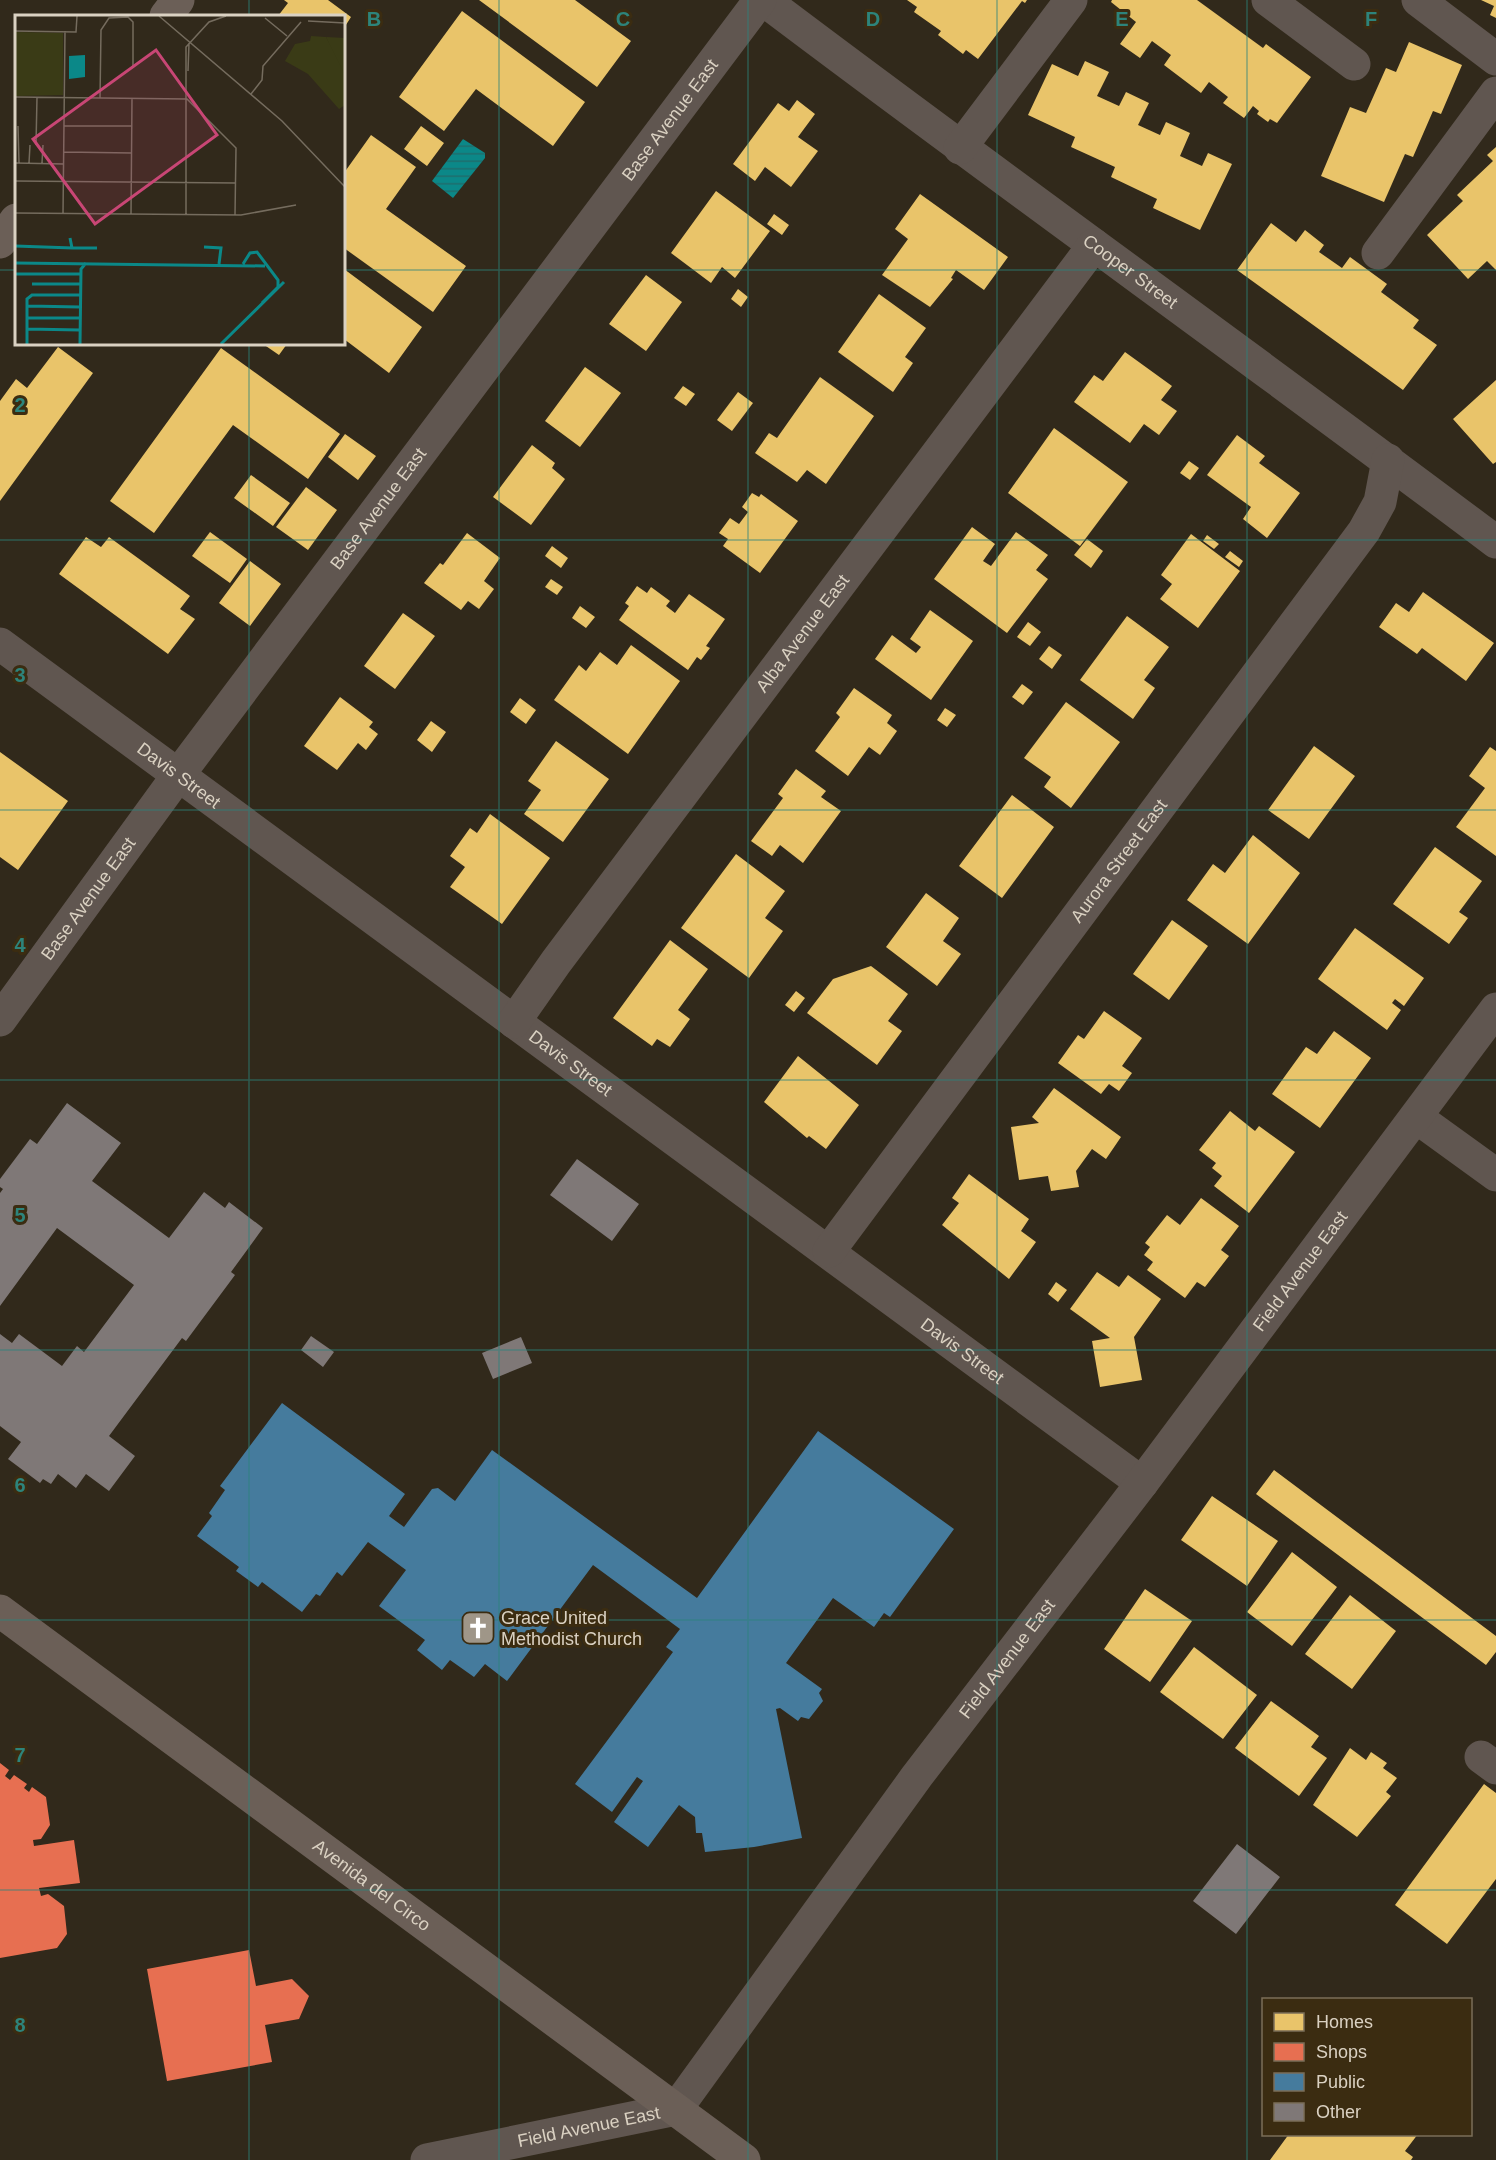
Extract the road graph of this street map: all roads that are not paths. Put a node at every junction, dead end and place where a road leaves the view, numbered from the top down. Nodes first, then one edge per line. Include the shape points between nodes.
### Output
1 (178, 0) edge
2 (762, 0) edge
3 (1071, 0) edge
4 (1268, 0) edge
5 (1418, 0) edge
6 (167, 15) edge
7 (1496, 59) edge
8 (1354, 64) dead end
9 (1496, 93) edge
10 (960, 148) junction
11 (15, 221) edge
12 (0, 242) edge
13 (1094, 245) junction
14 (1378, 253) dead end
15 (1388, 460) junction
16 (1496, 542) edge
17 (0, 644) edge
18 (178, 774) junction
19 (1496, 1009) edge
20 (0, 1020) edge
21 (514, 1022) junction
22 (1416, 1117) junction
23 (1496, 1175) edge
24 (829, 1251) junction
25 (1142, 1483) junction
26 (0, 1611) edge
27 (676, 2109) junction
28 (427, 2160) edge
29 (744, 2160) edge

1 - 6 street
2 - 10 street, Cooper Street
2 - 18 street, Base Avenue East
3 - 10 street
4 - 8 street
5 - 7 street
9 - 14 street
10 - 13 street, Cooper Street
11 - 12 street
13 - 15 street, Cooper Street
13 - 21 street, Alba Avenue East
15 - 16 street, Cooper Street
15 - 24 street, Aurora Street East via 1380,502 1364,531
17 - 18 street, Davis Street
18 - 20 street, Base Avenue East
18 - 21 street, Davis Street
19 - 22 street, Field Avenue East
21 - 24 street, Davis Street
22 - 23 street
22 - 25 street, Field Avenue East
24 - 25 street, Davis Street
25 - 27 street, Field Avenue East via 917,1776
26 - 27 street, Avenida del Circo
27 - 28 street, Field Avenue East
27 - 29 street, Avenida del Circo

